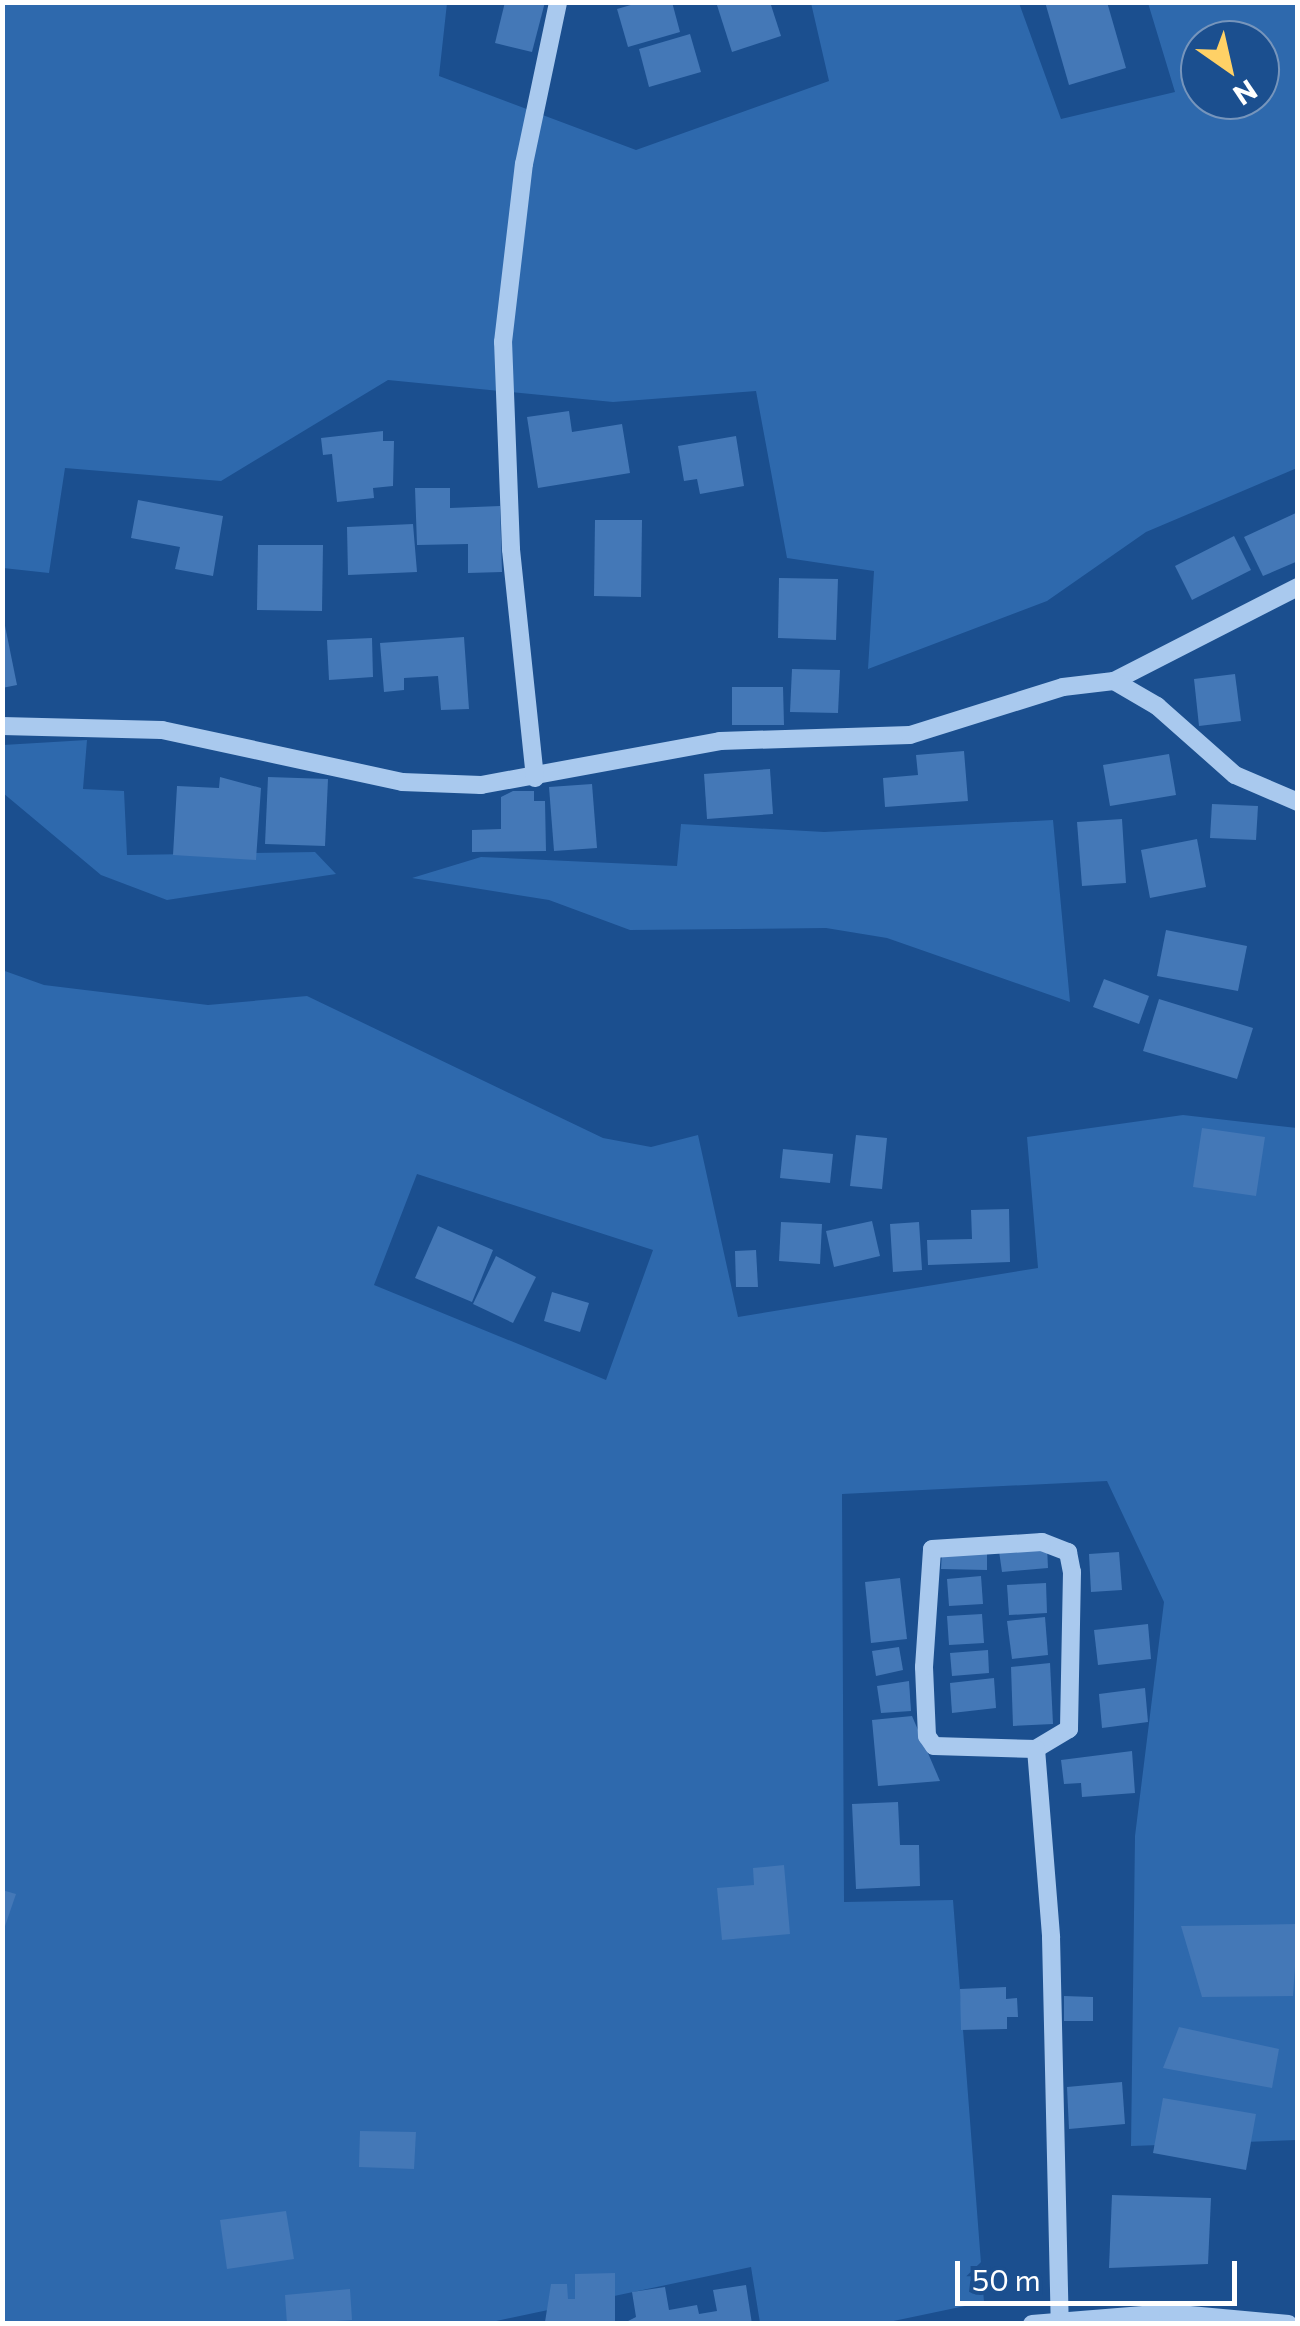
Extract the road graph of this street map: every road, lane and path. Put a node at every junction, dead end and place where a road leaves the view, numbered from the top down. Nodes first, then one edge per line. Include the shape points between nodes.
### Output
1 (558, 2) edge
2 (1298, 587) edge
3 (1114, 680) junction
4 (2, 726) edge
5 (535, 778) junction
6 (1298, 802) edge
7 (1036, 1749) junction
8 (1060, 2319) junction
9 (1032, 2324) edge
10 (1289, 2324) edge

1 - 5 street via 524,164 503,342 512,550
2 - 3 street
3 - 5 street via 1063,687 910,735 720,741
3 - 6 street via 1157,706 1234,775
4 - 5 street via 162,730 402,782
7 - 7 street via 947,1750 926,1736 932,1550 1042,1542 1068,1552 1070,1728
7 - 8 street via 1050,1938
8 - 9 street
8 - 10 street via 1168,2312

